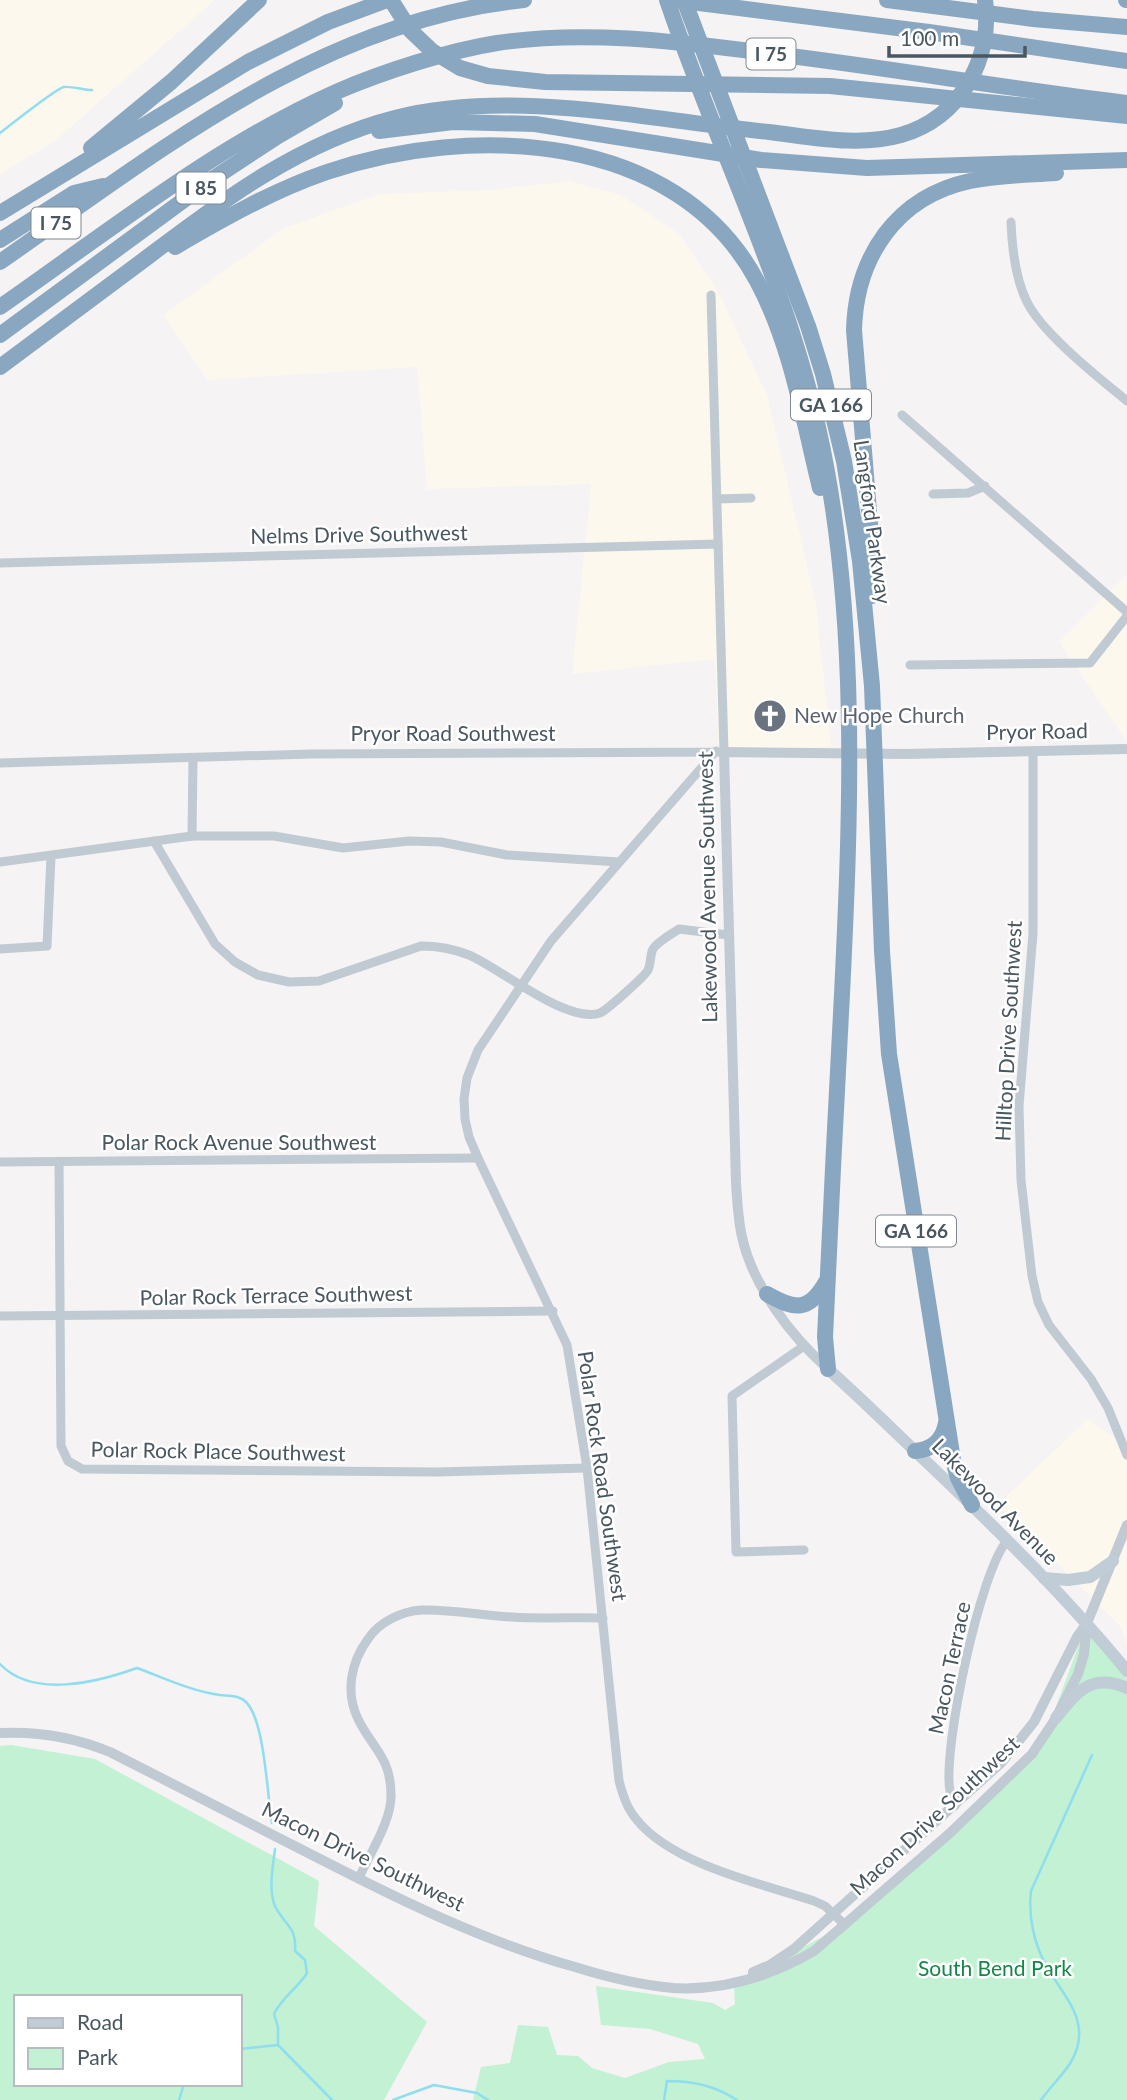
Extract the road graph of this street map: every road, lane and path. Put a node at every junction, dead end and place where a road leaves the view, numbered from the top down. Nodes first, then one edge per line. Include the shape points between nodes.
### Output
1 (259, 0) edge
2 (389, 0) edge
3 (524, 0) edge
4 (887, 0) edge
5 (985, 0) edge
6 (671, 1) edge
7 (1127, 27) edge
8 (1127, 61) edge
9 (416, 64) junction
10 (1127, 103) edge
11 (1127, 116) edge
12 (319, 147) junction
13 (1127, 160) edge
14 (1127, 166) edge
15 (112, 184) junction
16 (43, 187) junction
17 (0, 213) edge
18 (1011, 222) dead end
19 (0, 240) edge
20 (0, 262) edge
21 (101, 292) junction
22 (711, 295) dead end
23 (0, 307) edge
24 (0, 335) edge
25 (0, 367) edge
26 (1127, 401) edge
27 (902, 415) dead end
28 (985, 486) junction
29 (933, 494) dead end
30 (751, 498) dead end
31 (717, 499) junction
32 (718, 544) junction
33 (0, 563) edge
34 (841, 573) junction
35 (1127, 614) edge
36 (910, 665) dead end
37 (872, 686) junction
38 (1127, 749) edge
39 (1032, 751) junction
40 (720, 752) junction
41 (906, 754) joint
42 (193, 758) junction
43 (0, 763) edge
44 (192, 836) junction
45 (155, 841) junction
46 (51, 856) junction
47 (0, 862) edge
48 (620, 862) junction
49 (728, 935) junction
50 (0, 949) edge
51 (520, 986) junction
52 (478, 1158) junction
53 (0, 1162) edge
54 (59, 1162) junction
55 (828, 1280) junction
56 (767, 1294) junction
57 (553, 1311) junction
58 (0, 1316) edge
59 (60, 1316) junction
60 (804, 1346) junction
61 (828, 1369) junction
62 (947, 1423) junction
63 (915, 1451) junction
64 (1127, 1455) edge
65 (587, 1468) junction
66 (972, 1505) junction
67 (1127, 1525) edge
68 (1007, 1541) junction
69 (804, 1550) dead end
70 (1113, 1561) junction
71 (1044, 1577) junction
72 (603, 1618) junction
73 (1087, 1623) junction
74 (1127, 1671) edge
75 (1127, 1688) edge
76 (1056, 1718) junction
77 (0, 1733) edge
78 (955, 1806) junction
79 (359, 1878) junction
80 (834, 1914) junction
81 (845, 1925) junction
82 (718, 1985) junction

1 - 16 highway via 170,82
2 - 11 highway via 432,51 460,68 488,76 545,82 830,86
2 - 16 highway via 328,22 248,62
3 - 15 highway, I 75 via 418,20 312,61 219,111
4 - 7 highway
5 - 12 highway via 985,43 976,71 961,94 932,121 885,138 839,140 579,110 468,107 396,118
6 - 8 highway, I 75
6 - 34 highway, Langford Parkway / GA 166 via 809,390
6 - 37 highway, Langford Parkway / GA 166 via 756,187 808,326 838,431 860,561
9 - 10 highway, I 75 via 495,44 622,38
9 - 23 highway, I 75 via 339,91 287,116 166,191
9 - 24 highway, I 85 via 278,136
12 - 13 highway via 386,130 478,121 535,124 807,165 906,168
12 - 21 highway via 240,189
14 - 37 highway via 981,179 947,188 898,219 869,259 856,298 854,330 873,560
15 - 19 highway via 74,193
15 - 20 highway, I 75
16 - 17 highway
18 - 26 street via 1017,269 1037,319
21 - 25 highway
21 - 34 highway via 262,200 327,172 383,158 454,148 528,146 630,169 710,221 757,280 797,392
22 - 31 street, Lakewood Avenue Southwest
27 - 28 street
28 - 29 street via 968,493
28 - 35 street
30 - 31 street
31 - 32 street, Lakewood Avenue Southwest
32 - 33 street, Nelms Drive Southwest
32 - 40 street, Lakewood Avenue Southwest
34 - 55 highway, Langford Parkway / GA 166 via 850,778 848,890
35 - 36 street via 1090,663
37 - 62 highway, Langford Parkway / GA 166 via 889,1054
38 - 39 street, Pryor Road
39 - 41 street, Pryor Road
39 - 64 street, Hilltop Drive Southwest via 1033,933 1019,1106 1021,1180 1032,1276 1049,1325 1091,1379
40 - 41 street, Pryor Road Southwest
40 - 42 street, Pryor Road Southwest
40 - 48 street, Polar Rock Road Southwest
40 - 49 street, Lakewood Avenue Southwest
42 - 43 street, Pryor Road Southwest
42 - 44 street
44 - 45 street
44 - 48 street via 274,836 343,848 441,842 507,855
45 - 46 street
45 - 51 street via 215,944 258,975 289,982 319,981 429,946 470,955
46 - 47 street
46 - 50 street via 47,946
48 - 51 street, Polar Rock Road Southwest via 551,941
49 - 51 street via 679,929 653,949 648,971 602,1012 566,1009
49 - 56 street, Lakewood Avenue Southwest via 739,1215 747,1253
51 - 52 street, Polar Rock Road Southwest via 478,1050 467,1078 465,1119
52 - 54 street, Polar Rock Avenue Southwest
52 - 57 street, Polar Rock Road Southwest
53 - 54 street, Polar Rock Avenue Southwest
54 - 59 street, Polar Rock Place Southwest
55 - 56 highway via 806,1305 789,1305
55 - 61 highway, Langford Parkway
56 - 60 street, Lakewood Avenue Southwest
57 - 59 street, Polar Rock Terrace Southwest
57 - 65 street, Polar Rock Road Southwest via 567,1345
58 - 59 street, Polar Rock Terrace Southwest
59 - 65 street, Polar Rock Place Southwest via 61,1446 68,1461 82,1469 438,1472
60 - 61 street, Lakewood Avenue Southwest
60 - 69 street via 732,1396 736,1552
61 - 63 main road, Lakewood Avenue
62 - 63 highway via 935,1444
62 - 66 highway, GA 166 via 958,1478
63 - 66 main road, Lakewood Avenue
65 - 72 street, Polar Rock Road Southwest
66 - 68 main road, Lakewood Avenue
67 - 70 street
68 - 71 main road, Lakewood Avenue
68 - 78 street, Macon Terrace via 986,1584 958,1695 949,1767
70 - 71 main road via 1090,1577
70 - 73 street
71 - 73 main road, Lakewood Avenue
72 - 79 street via 422,1610 394,1618 371,1634 354,1664 351,1695 358,1721 386,1763 391,1798 390,1810
72 - 80 street, Polar Rock Road Southwest via 619,1781 636,1819 657,1839 689,1858 814,1900
73 - 74 main road, Lakewood Avenue
73 - 76 street, Macon Drive Southwest via 1081,1664
73 - 78 street, Macon Drive Southwest via 1032,1724 1002,1762
75 - 76 main road via 1106,1682 1088,1685
76 - 81 street, Macon Drive Southwest via 1014,1773
77 - 79 street, Macon Drive Southwest via 65,1737 110,1752
78 - 80 street, Macon Drive Southwest
79 - 82 street, Macon Drive Southwest via 459,1927 542,1958 647,1985
80 - 81 street, Polar Rock Road Southwest
80 - 82 street, Macon Drive Southwest via 770,1965
81 - 82 street, Macon Drive Southwest via 791,1965

